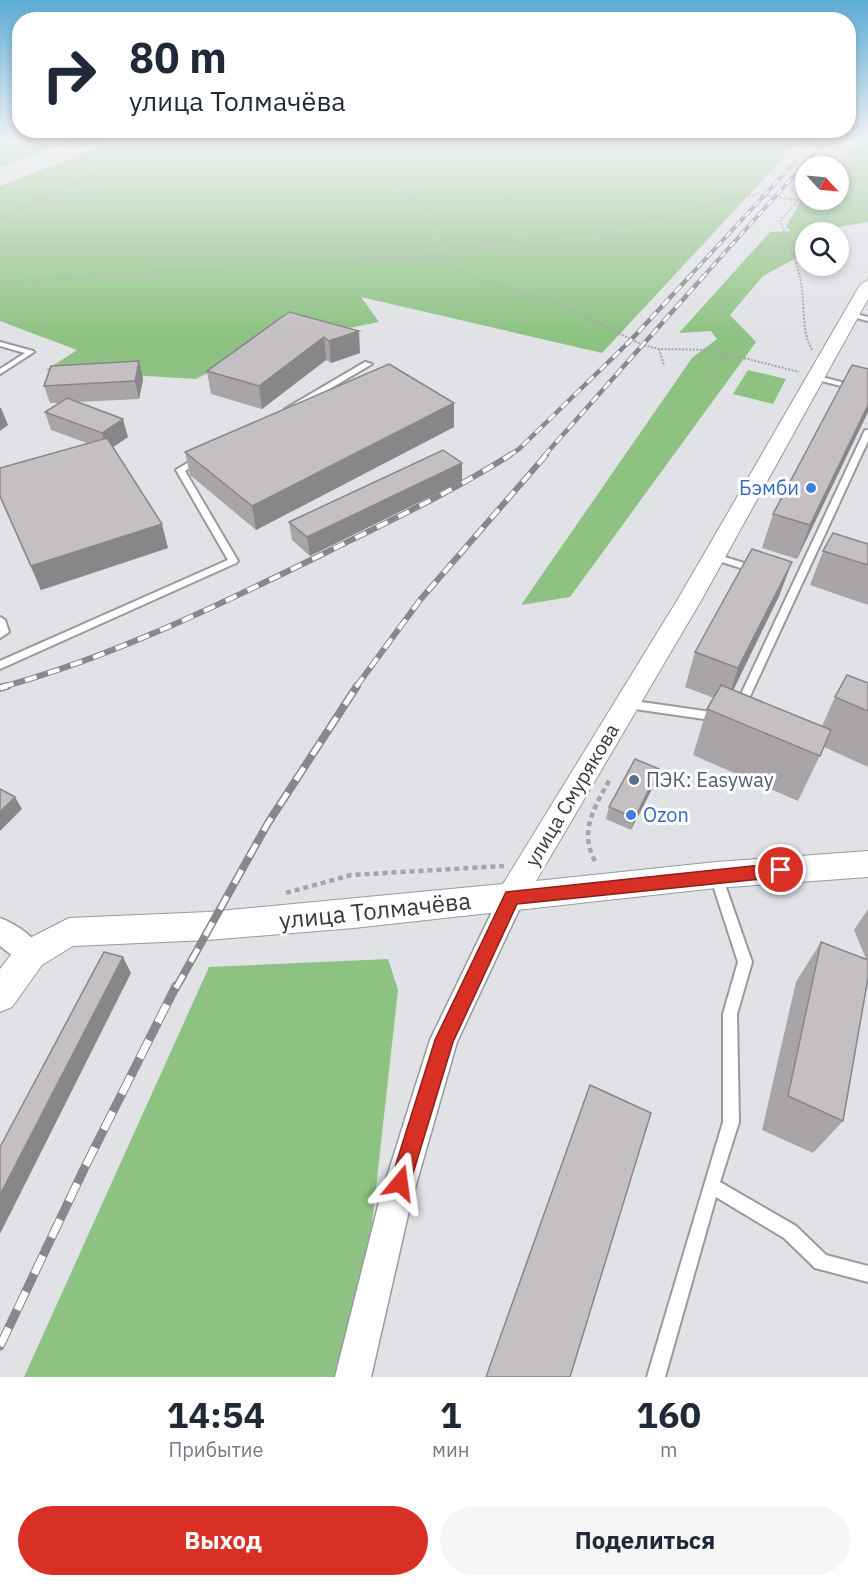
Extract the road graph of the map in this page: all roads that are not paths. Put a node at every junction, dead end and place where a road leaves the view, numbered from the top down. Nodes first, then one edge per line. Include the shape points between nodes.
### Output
1 (868, 285) edge
2 (860, 317) edge
3 (0, 344) edge
4 (368, 364) dead end
5 (820, 371) junction
6 (0, 372) edge
7 (868, 391) edge
8 (279, 414) edge
9 (868, 432) edge
10 (209, 454) edge
11 (715, 556) junction
12 (768, 574) edge
13 (0, 620) edge
14 (0, 635) edge
15 (0, 665) edge
16 (628, 704) junction
17 (868, 864) edge
18 (716, 875) junction
19 (512, 897) junction
20 (0, 930) edge
21 (31, 954) junction
22 (0, 996) edge
23 (711, 1186) junction
24 (868, 1274) edge
25 (353, 1377) edge
26 (657, 1377) edge

1 - 2 street, улица Смурякова
2 - 5 street, улица Смурякова
3 - 6 lane via 32,352
4 - 8 lane
5 - 7 lane
5 - 11 street, улица Смурякова
9 - 16 lane via 792,582 734,719
10 - 15 lane via 180,470 233,561
11 - 12 lane
11 - 16 street, улица Смурякова
13 - 14 lane via 4,632
16 - 19 street, улица Смурякова
17 - 18 street, улица Толмачёва
18 - 19 street, улица Толмачёва
18 - 23 lane via 745,962 730,1014 731,1122
19 - 21 street, улица Толмачёва via 221,925 69,932
19 - 25 street, улица Смурякова via 444,1040 395,1202
20 - 21 street
21 - 22 street, улица Толмачёва
23 - 24 lane via 790,1232 821,1262
23 - 26 lane

